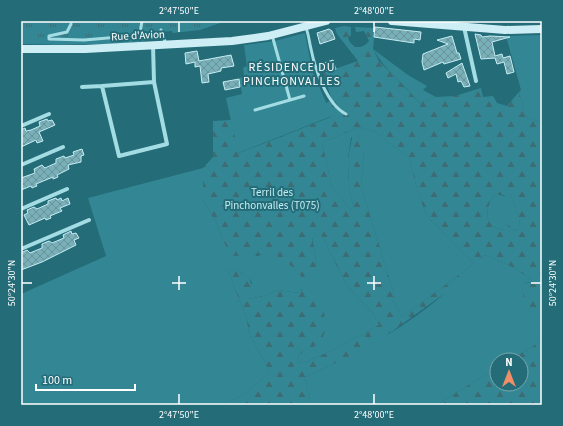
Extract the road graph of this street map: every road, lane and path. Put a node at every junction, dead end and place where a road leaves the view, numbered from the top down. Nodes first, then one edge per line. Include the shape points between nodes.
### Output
1 (142, 21) edge
2 (326, 21) edge
3 (392, 21) edge
4 (71, 24) dead end
5 (305, 26) junction
6 (469, 26) edge
7 (542, 29) edge
8 (162, 30) dead end
9 (140, 33) junction
10 (272, 35) junction
11 (163, 36) junction
12 (166, 44) junction
13 (153, 45) junction
14 (21, 49) edge
15 (476, 81) dead end
16 (154, 82) junction
17 (102, 86) junction
18 (82, 87) dead end
19 (304, 96) dead end
20 (290, 100) junction
21 (255, 110) dead end
22 (49, 114) dead end
23 (346, 114) dead end
24 (21, 126) edge
25 (62, 147) dead end
26 (21, 165) edge
27 (67, 189) dead end
28 (21, 209) edge
29 (89, 220) dead end
30 (21, 249) edge

1 - 9 lane
2 - 5 street, Rue d'Avion
3 - 6 street
4 - 9 lane via 67,32 49,36 49,39 84,40
5 - 10 street, Rue d'Avion
5 - 23 lane via 327,94 338,110
6 - 7 street via 517,30
6 - 15 street
8 - 11 lane
9 - 11 lane
10 - 12 street, Rue d'Avion via 232,41
10 - 20 lane
11 - 12 lane
12 - 13 street, Rue d'Avion
13 - 14 street, Rue d'Avion
13 - 16 street
16 - 17 street
16 - 17 street via 167,144 119,156
17 - 18 street
19 - 20 lane
20 - 21 lane
22 - 24 street
25 - 26 street
27 - 28 street
29 - 30 street

